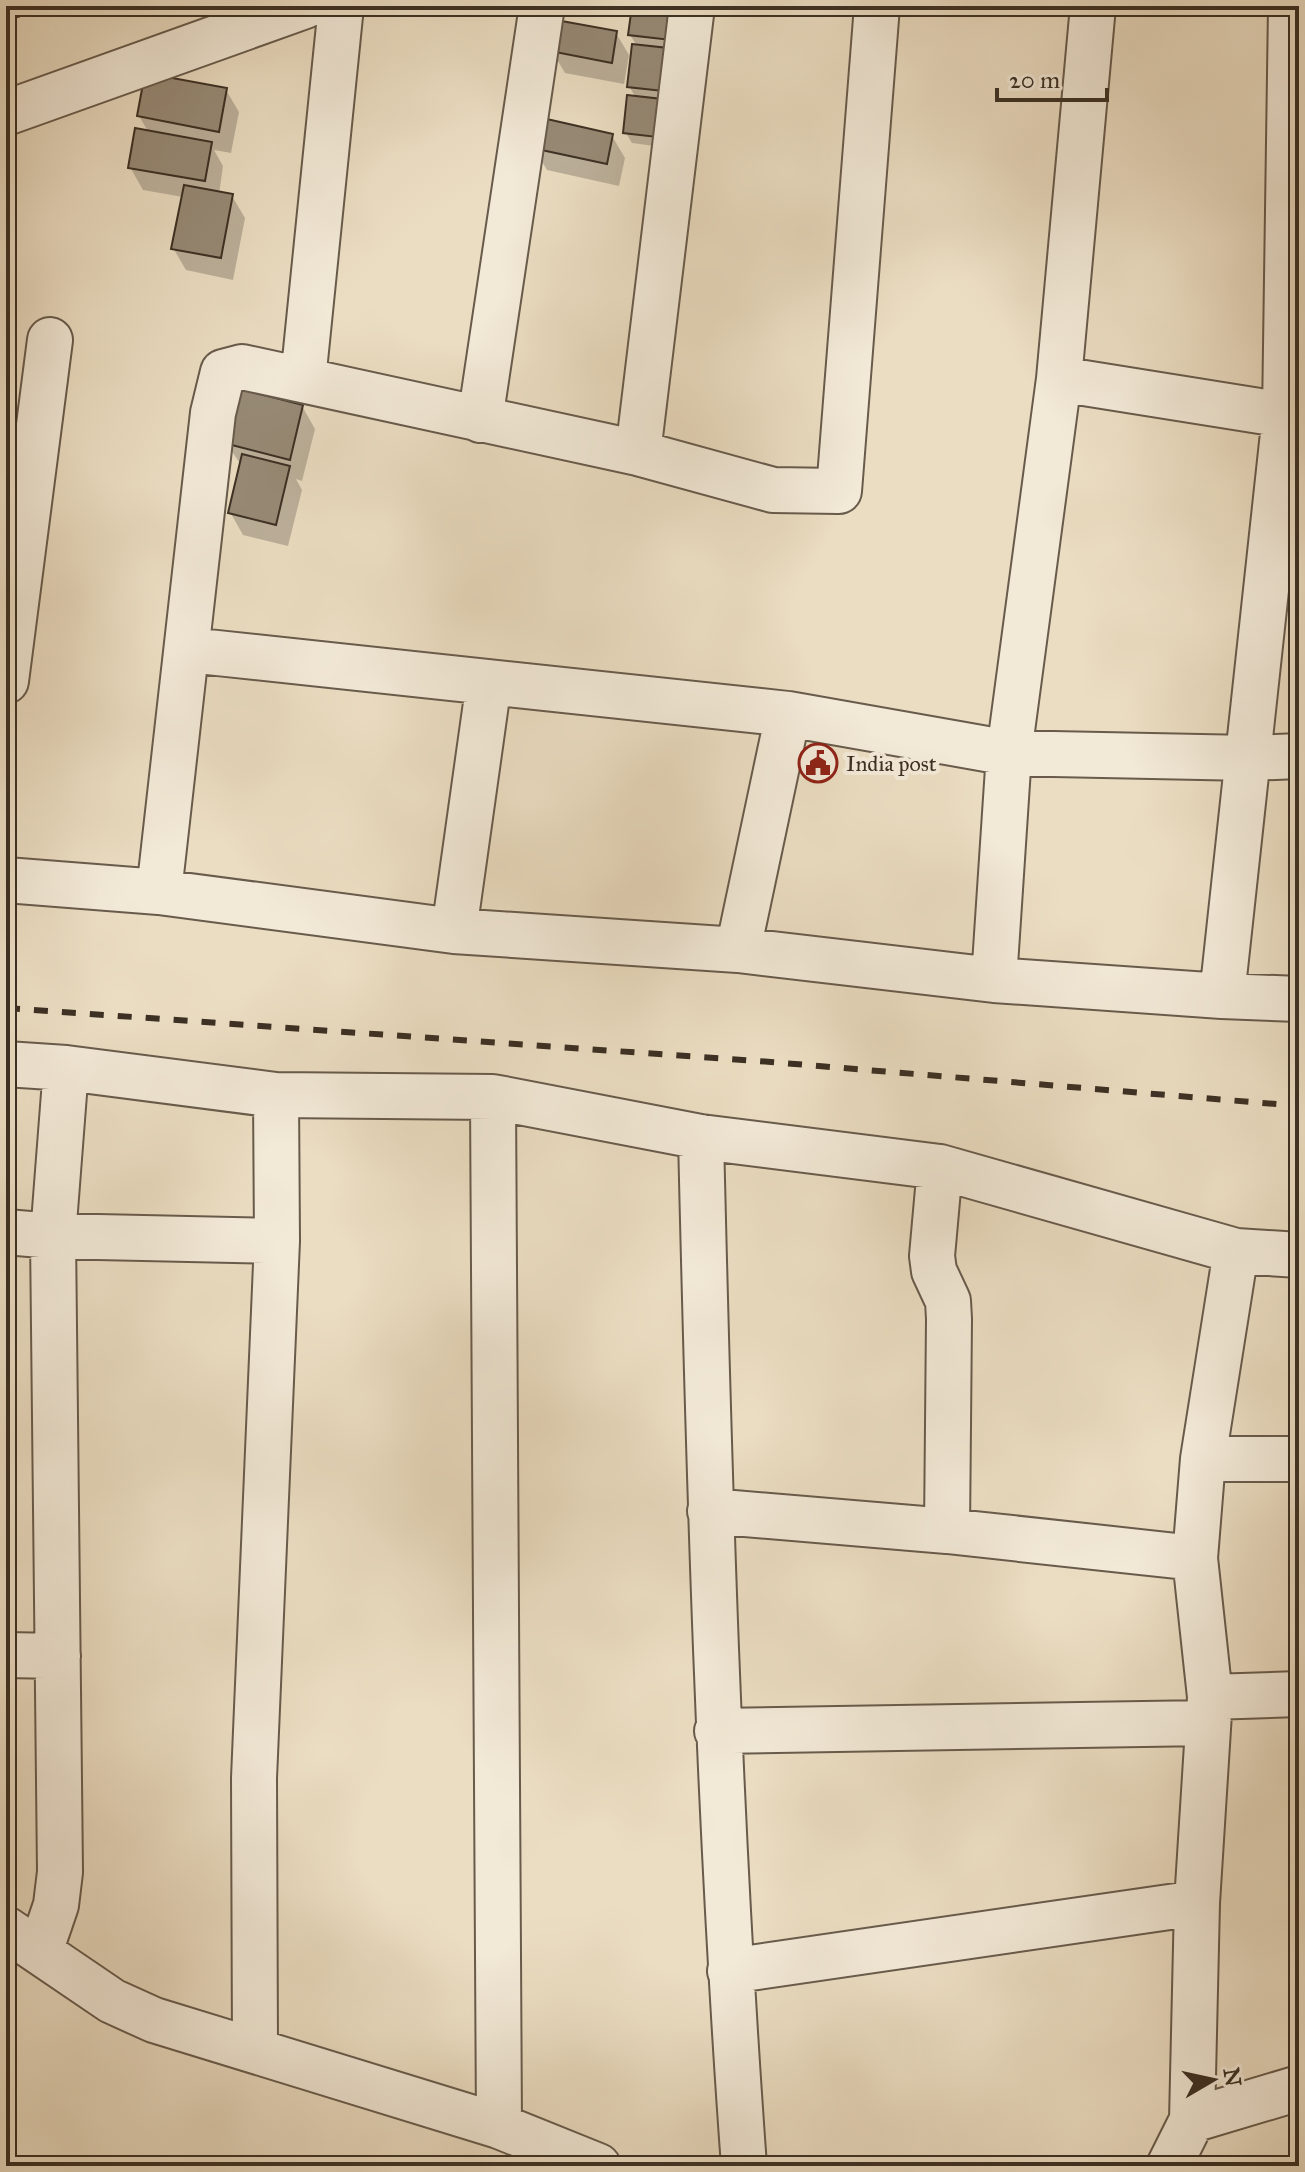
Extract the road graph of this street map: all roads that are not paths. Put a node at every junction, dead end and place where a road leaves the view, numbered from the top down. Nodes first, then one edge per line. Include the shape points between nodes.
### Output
1 (305, 6) edge
2 (341, 6) edge
3 (542, 6) edge
4 (692, 6) edge
5 (877, 6) edge
6 (1093, 6) edge
7 (1291, 6) edge
8 (6, 113) edge
9 (50, 340) dead end
10 (1059, 379) junction
11 (303, 380) junction
12 (1292, 414) edge
13 (480, 420) junction
14 (638, 453) junction
15 (189, 650) junction
16 (6, 681) edge
17 (489, 682) junction
18 (788, 714) junction
19 (1009, 753) junction
20 (1299, 756) edge
21 (1250, 758) junction
22 (6, 880) edge
23 (159, 892) junction
24 (454, 931) junction
25 (738, 950) junction
26 (994, 980) junction
27 (1222, 996) junction
28 (1299, 999) edge
29 (6, 1064) edge
30 (66, 1068) junction
31 (276, 1095) junction
32 (493, 1097) junction
33 (701, 1137) junction
34 (940, 1167) junction
35 (6, 1232) edge
36 (53, 1236) junction
37 (277, 1241) junction
38 (1236, 1251) junction
39 (1299, 1255) edge
40 (1203, 1459) junction
41 (1299, 1459) edge
42 (710, 1511) junction
43 (947, 1531) junction
44 (1195, 1558) junction
45 (6, 1655) edge
46 (58, 1656) junction
47 (1299, 1694) edge
48 (1208, 1710) junction
49 (717, 1731) junction
50 (1197, 1903) junction
51 (23, 1941) edge
52 (730, 1971) junction
53 (255, 2050) junction
54 (1299, 2088) edge
55 (1192, 2120) junction
56 (499, 2126) junction
57 (598, 2166) edge
58 (744, 2166) edge
59 (1169, 2166) edge

1 - 8 street
2 - 11 street
3 - 13 street
4 - 14 street
5 - 14 street via 839,491 773,490
6 - 10 street
7 - 12 street
9 - 16 street
10 - 12 street
10 - 19 street
11 - 13 street
11 - 15 street via 242,367 223,372 213,413
12 - 21 street
13 - 14 street
15 - 17 street
15 - 23 street
17 - 18 street
17 - 24 street
18 - 19 street
18 - 25 street
19 - 21 street
19 - 26 street
20 - 21 street
21 - 27 street
22 - 23 street
23 - 24 street
24 - 25 street
25 - 26 street
26 - 27 street
27 - 28 street
29 - 30 street
30 - 31 street
30 - 36 street
31 - 32 street
31 - 37 street
32 - 33 street
32 - 56 street
33 - 34 street
33 - 42 street
34 - 38 street
34 - 43 street via 932,1256 949,1319
35 - 36 street
36 - 37 street
36 - 46 street
37 - 53 street via 254,1778
38 - 39 street
38 - 40 street
40 - 41 street
40 - 44 street
42 - 43 street
42 - 49 street
43 - 44 street
44 - 48 street
45 - 46 street
46 - 51 street via 56,1905
47 - 48 street
48 - 49 street
48 - 50 street
49 - 52 street
50 - 52 street
50 - 55 street
51 - 53 street via 112,2001 154,2020
52 - 58 street
53 - 56 street
54 - 55 street
55 - 59 street
56 - 57 street

